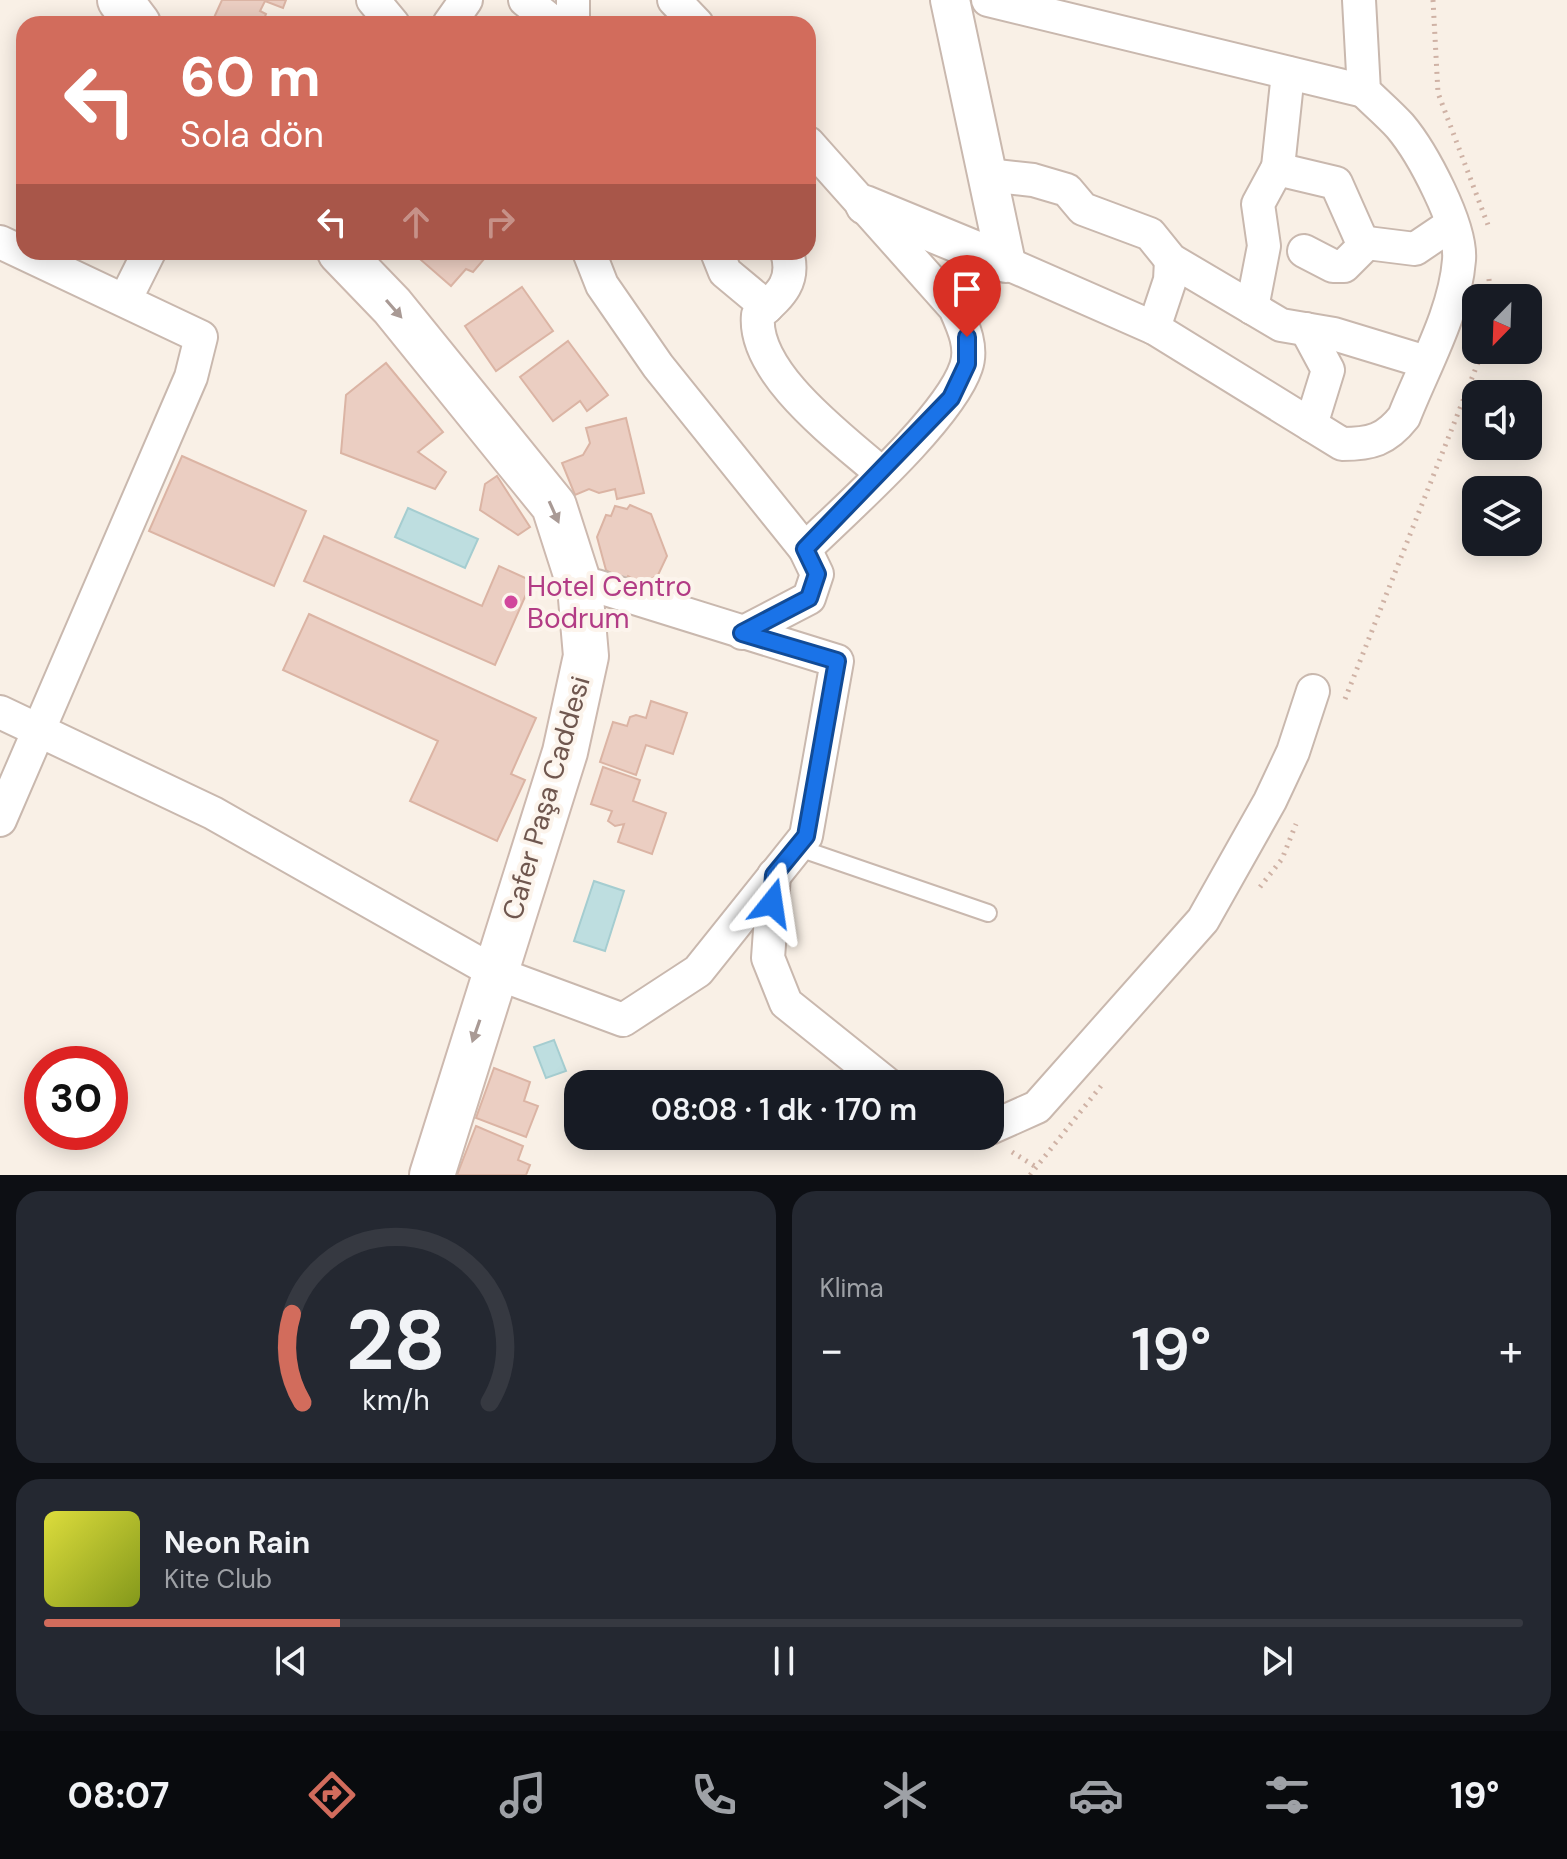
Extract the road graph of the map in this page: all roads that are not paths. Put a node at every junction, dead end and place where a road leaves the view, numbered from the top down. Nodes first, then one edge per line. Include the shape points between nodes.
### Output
1 (373, 0) edge
2 (525, 0) edge
3 (674, 0) edge
4 (950, 0) edge
5 (988, 0) edge
6 (1359, 0) edge
7 (386, 16) edge
8 (545, 16) edge
9 (689, 16) edge
10 (1288, 73) junction
11 (1364, 91) junction
12 (816, 152) edge
13 (1277, 169) junction
14 (987, 175) junction
15 (865, 205) junction
16 (1452, 224) junction
17 (1364, 246) junction
18 (1304, 251) dead end
19 (39, 260) edge
20 (145, 260) edge
21 (348, 260) edge
22 (592, 260) edge
23 (720, 260) edge
24 (789, 260) edge
25 (1171, 260) junction
26 (1006, 263) junction
27 (125, 300) junction
28 (767, 307) junction
29 (1252, 308) junction
30 (1154, 328) junction
31 (1306, 329) junction
32 (1426, 362) junction
33 (1311, 425) junction
34 (881, 473) junction
35 (805, 549) junction
36 (580, 587) junction
37 (742, 633) junction
38 (1313, 691) dead end
39 (0, 712) edge
40 (38, 730) junction
41 (0, 820) edge
42 (796, 847) junction
43 (774, 875) junction
44 (988, 913) dead end
45 (496, 973) junction
46 (870, 1070) edge
47 (1004, 1122) edge
48 (432, 1175) edge

1 - 7 street
2 - 8 street
3 - 9 street
4 - 14 street
5 - 10 street
6 - 11 street
10 - 11 street
10 - 13 street
11 - 16 street via 1401,127
12 - 15 street
13 - 17 street via 1336,183
13 - 29 street via 1258,204 1264,246
14 - 25 street via 1067,190 1083,209 1150,234
14 - 26 street
15 - 26 street
15 - 34 street via 955,308 967,337 967,364 951,398
16 - 17 street via 1415,249
16 - 32 street via 1459,258 1454,292
17 - 18 street via 1344,266
19 - 27 street
20 - 27 street
21 -> 36 main road, Cafer Paşa Caddesi via 392,306 554,506
22 - 35 street via 602,285 658,366
23 - 28 street via 725,272
24 - 28 street via 792,270 783,293
25 - 29 street
25 - 30 street
26 - 30 street
27 - 40 street via 201,337 191,377
28 - 34 street via 758,315 757,331 766,358 817,417
29 - 31 street via 1281,325
30 - 33 street
31 - 32 street
31 - 33 street via 1328,370
32 - 33 street via 1404,417 1390,435 1369,444 1342,444
34 - 35 street
35 - 37 street via 817,574 809,598
36 - 37 street via 596,586
36 - 45 main road, Cafer Paşa Caddesi via 586,656 565,752
37 - 42 street via 837,661 806,836
38 - 47 street via 1276,789 1203,920 1037,1107
39 - 40 street
40 - 41 street
40 - 45 street via 213,813
42 - 43 street
42 - 44 lane
43 - 45 street via 698,971 623,1020
43 - 46 street via 768,958 786,1003
45 -> 48 main road, Cafer Paşa Caddesi

